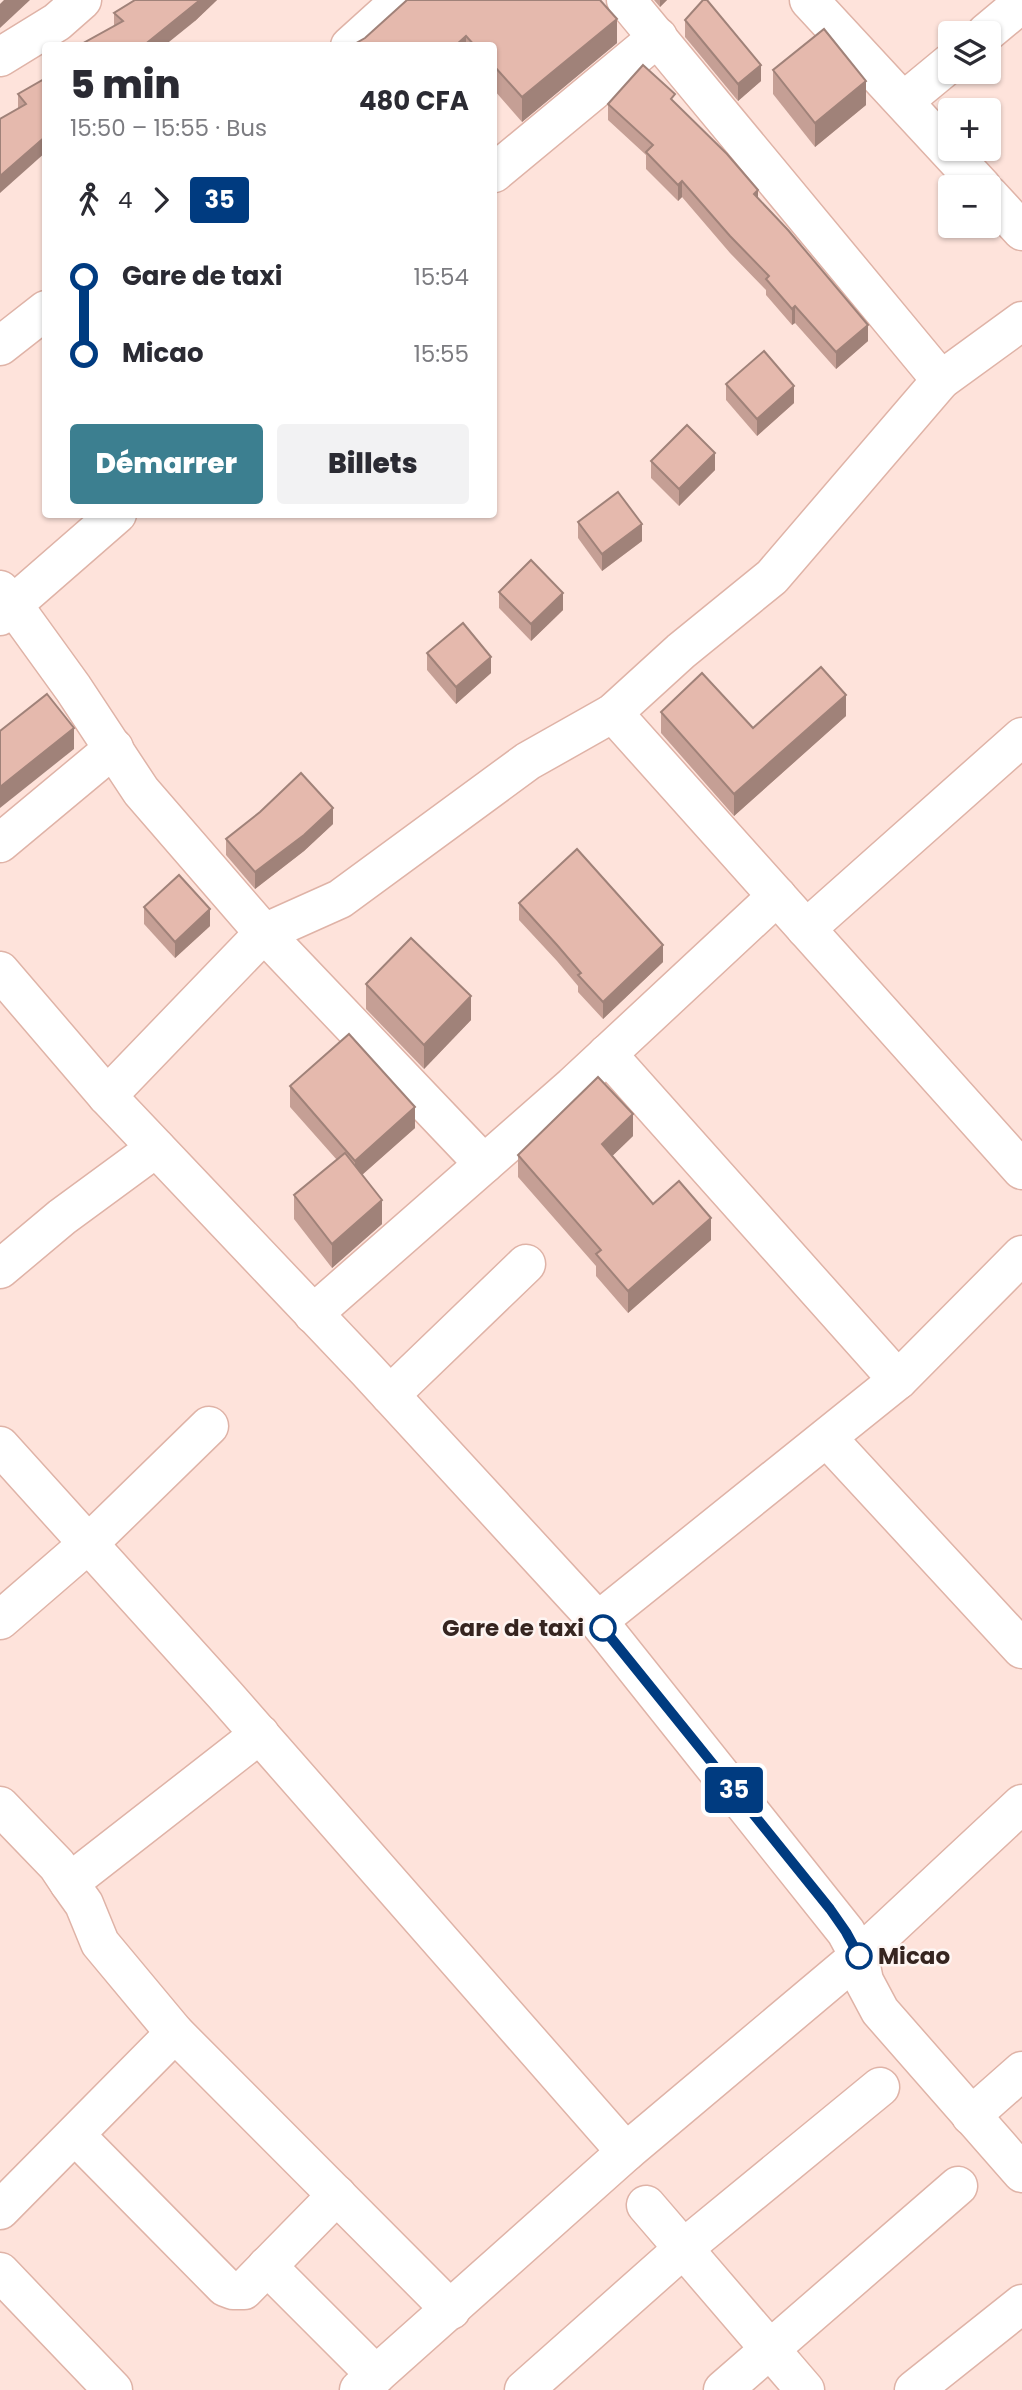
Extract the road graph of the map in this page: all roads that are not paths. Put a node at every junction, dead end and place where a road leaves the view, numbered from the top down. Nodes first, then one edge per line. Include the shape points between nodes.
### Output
1 (82, 0) edge
2 (401, 0) edge
3 (626, 0) edge
4 (809, 0) edge
5 (1022, 4) edge
6 (1001, 21) edge
7 (658, 37) junction
8 (354, 42) edge
9 (0, 57) edge
10 (938, 73) edge
11 (904, 101) junction
12 (497, 171) edge
13 (971, 175) edge
14 (1001, 208) edge
15 (1022, 231) edge
16 (42, 313) edge
17 (1022, 321) edge
18 (0, 346) edge
19 (940, 380) junction
20 (112, 518) edge
21 (4, 604) edge
22 (613, 713) junction
23 (1022, 737) edge
24 (114, 748) junction
25 (0, 843) edge
26 (777, 896) junction
27 (806, 929) junction
28 (264, 933) junction
29 (0, 971) edge
30 (607, 1054) junction
31 (107, 1096) junction
32 (1014, 1146) edge
33 (156, 1148) junction
34 (484, 1164) junction
35 (1022, 1255) edge
36 (526, 1264) dead end
37 (0, 1269) edge
38 (313, 1314) junction
39 (898, 1380) junction
40 (390, 1395) junction
41 (209, 1426) dead end
42 (827, 1438) junction
43 (0, 1446) edge
44 (88, 1544) junction
45 (0, 1620) edge
46 (598, 1621) junction
47 (1022, 1649) edge
48 (260, 1734) junction
49 (1022, 1804) edge
50 (0, 1806) edge
51 (69, 1883) junction
52 (859, 1956) junction
53 (175, 2033) junction
54 (1022, 2071) edge
55 (880, 2087) dead end
56 (971, 2116) junction
57 (75, 2135) junction
58 (626, 2152) junction
59 (1022, 2173) edge
60 (958, 2186) dead end
61 (337, 2195) junction
62 (646, 2204) dead end
63 (0, 2210) edge
64 (684, 2248) junction
65 (267, 2266) junction
66 (0, 2272) edge
67 (1022, 2304) edge
68 (451, 2310) junction
69 (770, 2349) junction
70 (368, 2383) edge
71 (113, 2390) edge
72 (524, 2390) edge
73 (723, 2390) edge
74 (805, 2390) edge
75 (914, 2390) edge

1 - 9 street via 57,22
2 - 8 street
3 - 7 street
4 - 11 street
5 - 6 street
7 - 12 street
7 - 19 street
10 - 11 street
11 - 13 street
14 - 15 street
16 - 18 street
17 - 19 street
19 - 22 street via 772,577
20 - 21 street
21 - 24 street
22 - 26 street
22 - 28 street via 528,761 340,898
23 - 27 street
24 - 25 street
24 - 28 street via 141,791
26 - 27 street
26 - 30 street
27 - 32 street
28 - 31 street
28 - 34 street
29 - 31 street
30 - 34 street
30 - 39 street
31 - 33 street
33 - 37 street
33 - 38 street
34 - 38 street
35 - 39 street
36 - 40 street
38 - 40 street
39 - 42 street
40 - 46 street
41 - 44 street
42 - 46 street
42 - 47 street
43 - 44 street
44 - 45 street
44 - 48 street
46 - 52 street via 830,1909
48 - 51 street
48 - 58 street
49 - 52 street
50 - 51 street
51 - 53 street via 94,1923 100,1943
52 - 56 street via 872,1999
52 - 58 street
53 - 57 street
53 - 61 street
54 - 56 street
55 - 64 street
56 - 59 street
57 - 63 street
57 - 65 street via 225,2287 244,2290
58 - 68 street
60 - 69 street
61 - 65 street
61 - 68 street
62 - 64 street
64 - 69 street
64 - 72 street
65 - 70 street
66 - 71 street
67 - 75 street
68 - 70 street
69 - 73 street
69 - 74 street

